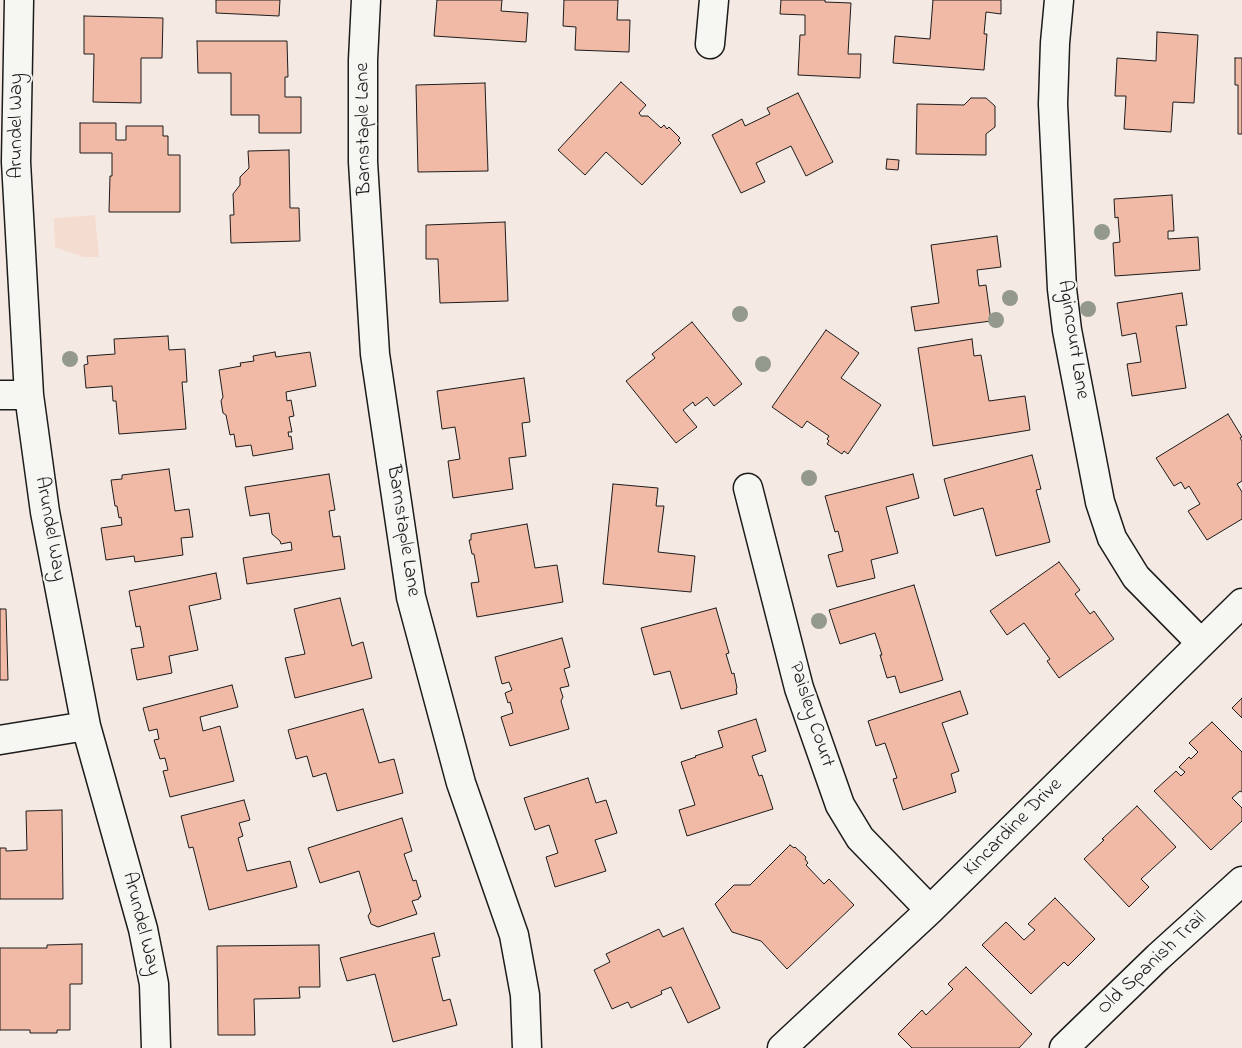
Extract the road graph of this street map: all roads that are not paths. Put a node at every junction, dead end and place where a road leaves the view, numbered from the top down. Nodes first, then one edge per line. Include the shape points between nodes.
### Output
1 (19, 0) edge
2 (366, 0) edge
3 (714, 0) edge
4 (1059, 0) edge
5 (710, 44) dead end
6 (0, 395) edge
7 (29, 395) junction
8 (748, 488) dead end
9 (1242, 603) edge
10 (1201, 643) junction
11 (86, 726) junction
12 (0, 740) edge
13 (1242, 880) edge
14 (930, 910) junction
15 (156, 1048) edge
16 (527, 1048) edge
17 (782, 1048) edge
18 (1064, 1048) edge

1 - 7 street, Arundel Way via 16,162
2 - 16 street, Barnstaple Lane via 363,162 375,354 411,597 461,783 514,935 525,995
3 - 5 street
4 - 10 street, Agincourt Lane via 1053,104 1062,289 1100,502 1112,538 1136,577
6 - 7 street
7 - 11 street, Arundel Way via 45,512
8 - 14 street, Paisley Court via 799,688 840,805 860,838
9 - 10 street, Kincardine Drive
10 - 14 street, Kincardine Drive
11 - 12 street
11 - 15 street, Arundel Way via 144,929 154,984
13 - 18 street, Old Spanish Trail
14 - 17 street, Kincardine Drive

